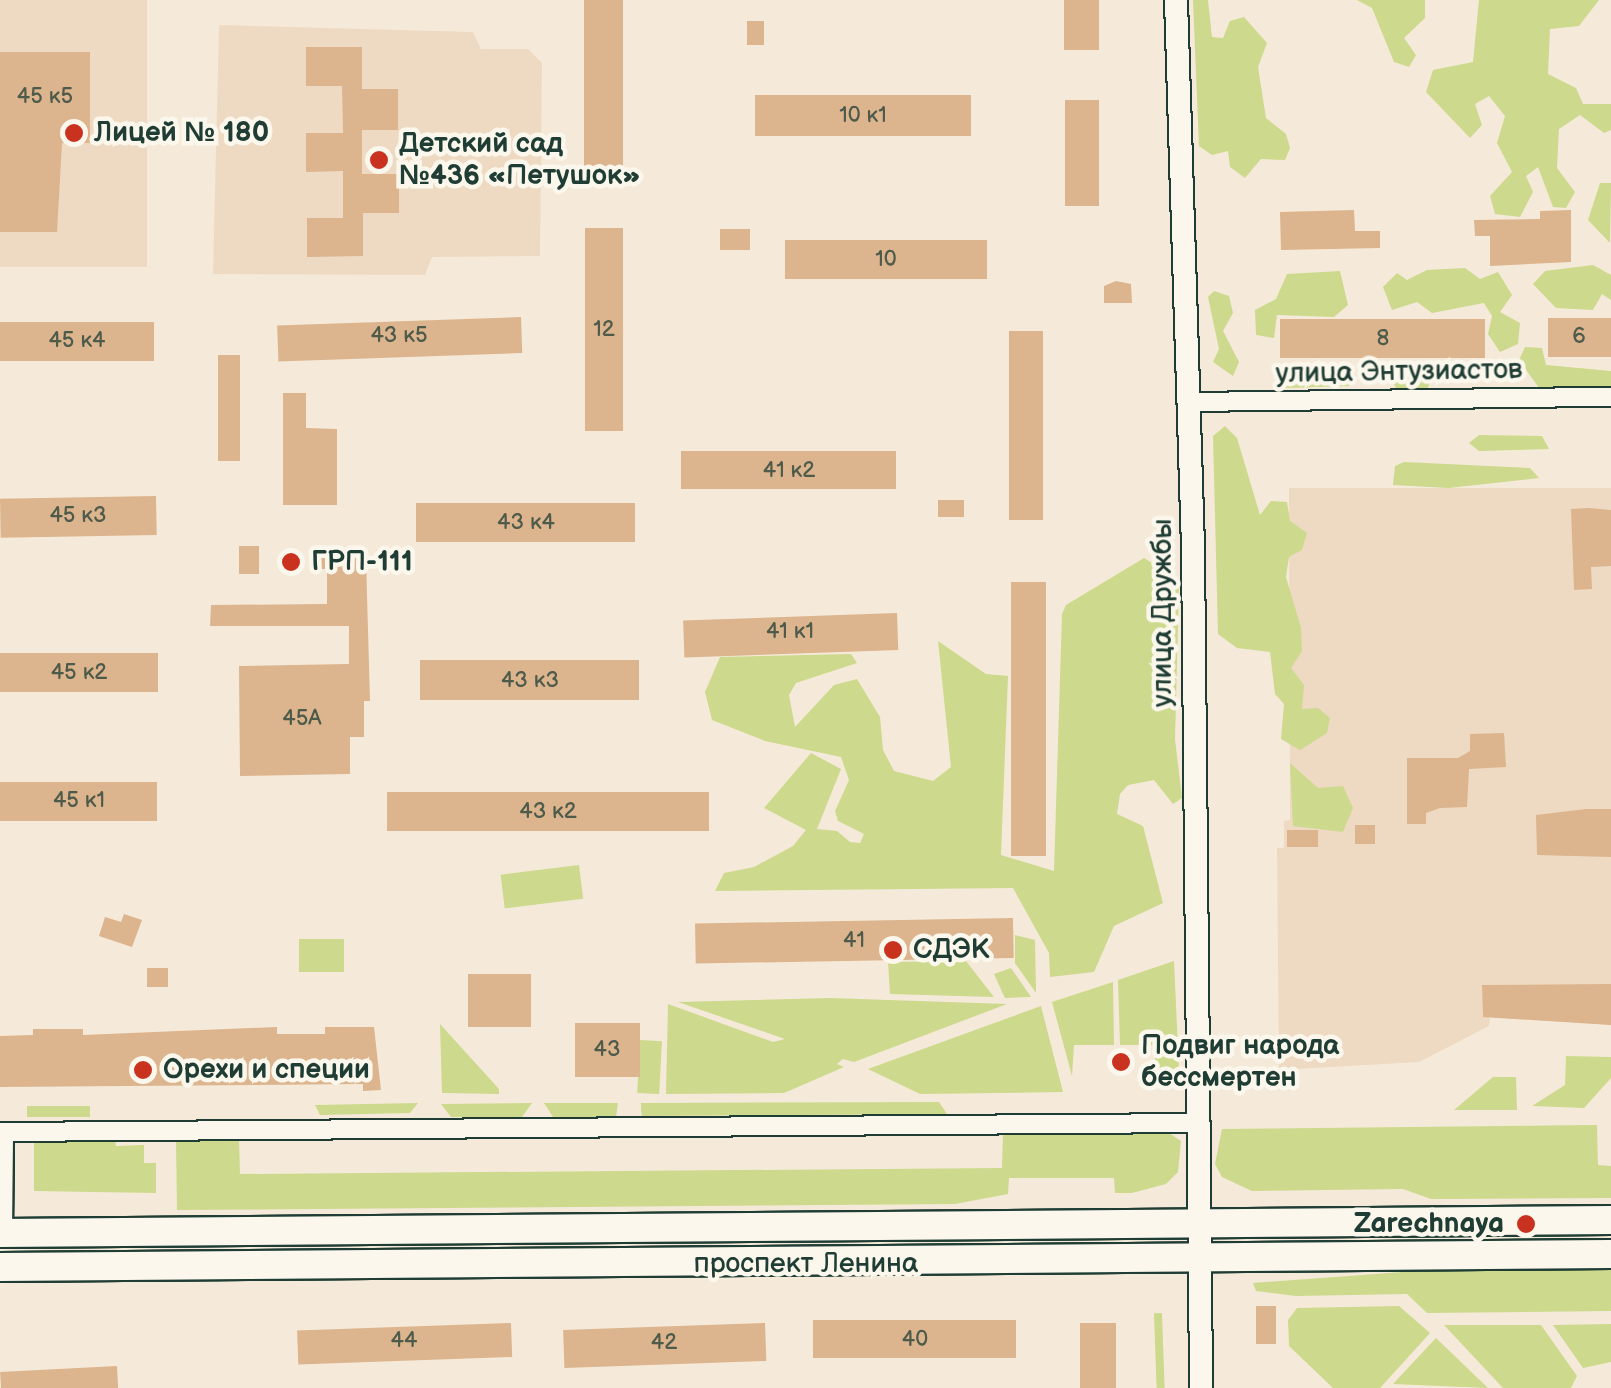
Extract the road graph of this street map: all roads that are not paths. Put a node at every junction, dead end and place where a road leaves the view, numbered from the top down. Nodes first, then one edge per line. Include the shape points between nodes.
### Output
1 (1176, 0) edge
2 (1611, 397) edge
3 (1188, 402) junction
4 (1195, 1123) junction
5 (2, 1132) edge
6 (1611, 1220) edge
7 (1196, 1226) junction
8 (2, 1233) edge
9 (1611, 1254) edge
10 (1199, 1260) junction
11 (0, 1267) edge
12 (1201, 1388) edge

1 - 3 street, улица Дружбы
2 - 3 street, улица Энтузиастов
3 - 4 street, улица Дружбы
4 - 5 street
4 - 7 street, улица Дружбы
5 - 8 street
6 - 7 main road, проспект Ленина
7 - 8 main road, проспект Ленина
7 - 10 street, улица Дружбы
9 - 10 main road, проспект Ленина
10 - 11 main road, проспект Ленина
10 - 12 street, улица Дружбы

